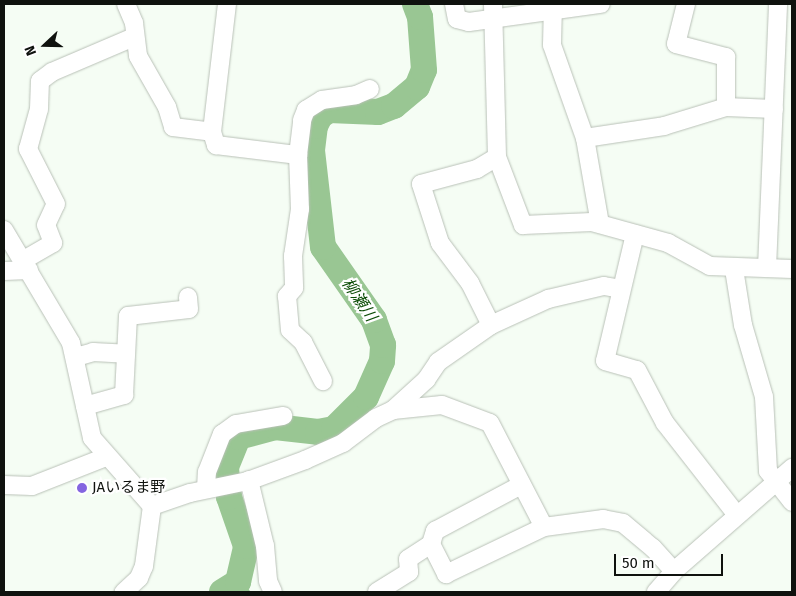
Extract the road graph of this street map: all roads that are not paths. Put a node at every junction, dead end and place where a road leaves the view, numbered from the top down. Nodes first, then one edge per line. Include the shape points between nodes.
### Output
1 (126, 4) edge
2 (227, 4) edge
3 (454, 4) edge
4 (602, 4) edge
5 (686, 4) edge
6 (778, 4) edge
7 (552, 7) edge
8 (493, 11) edge
9 (134, 37) junction
10 (370, 89) dead end
11 (726, 107) junction
12 (774, 109) junction
13 (212, 132) junction
14 (585, 138) junction
15 (298, 155) junction
16 (497, 157) junction
17 (600, 224) junction
18 (4, 230) edge
19 (635, 234) junction
20 (25, 266) junction
21 (767, 268) junction
22 (734, 269) junction
23 (792, 269) edge
24 (4, 272) edge
25 (621, 290) junction
26 (188, 296) dead end
27 (491, 325) junction
28 (126, 354) junction
29 (76, 357) junction
30 (323, 382) dead end
31 (85, 406) junction
32 (393, 410) junction
33 (283, 416) dead end
34 (106, 457) junction
35 (792, 468) edge
36 (249, 480) junction
37 (775, 481) junction
38 (4, 485) edge
39 (522, 485) junction
40 (206, 490) junction
41 (792, 502) edge
42 (152, 506) junction
43 (736, 514) junction
44 (544, 527) junction
45 (431, 544) junction
46 (674, 571) junction
47 (124, 592) edge
48 (273, 592) edge
49 (377, 592) edge
50 (656, 592) edge

1 - 9 street via 134,23
2 - 13 street
3 - 8 street via 457,20
4 - 7 street
5 - 11 street via 676,44 726,57
6 - 12 street
7 - 8 street
7 - 14 street via 552,45 556,64
8 - 16 street
9 - 13 street via 138,56 167,107 173,127
9 - 20 street via 52,72 40,81 39,109 28,149 56,204 46,225 53,243
10 - 15 street via 356,95 322,100 306,110
11 - 12 street
11 - 14 street via 664,126
12 - 21 street
13 - 15 street via 216,146
14 - 17 street
15 - 30 street via 300,210 293,256 294,288 287,296 290,330 303,342
16 - 17 street via 523,226
16 - 27 street via 477,169 420,184 440,243 470,283
17 - 19 street
18 - 20 street
19 - 22 street via 668,243 710,266
19 - 25 street
20 - 24 street
20 - 29 street via 58,318
21 - 22 street
21 - 23 street
22 - 37 street via 743,325 764,397 768,471
25 - 27 street via 604,286 548,299
25 - 43 street via 606,361 637,370 665,423
26 - 28 street via 189,309 128,316
27 - 32 street via 438,362 426,380
28 - 29 street via 93,352
28 - 31 street via 124,395
29 - 31 street
31 - 34 street via 92,438
32 - 36 street via 343,442
32 - 39 street via 442,405 490,423
33 - 40 street via 236,424 222,434 207,472
34 - 38 street via 32,486
34 - 42 street
35 - 37 street
36 - 40 street
36 - 48 street via 265,546 268,581
37 - 41 street
37 - 43 street
39 - 44 street
39 - 45 street via 435,531
40 - 42 street
42 - 47 street via 144,566 138,578
43 - 46 street
44 - 45 street via 446,574
44 - 46 street via 591,519 623,523
45 - 49 street via 408,559 409,572
46 - 50 street

